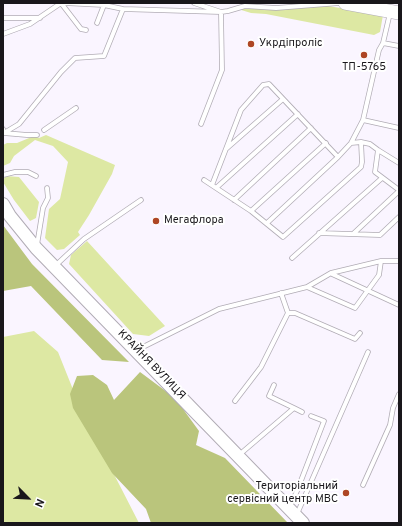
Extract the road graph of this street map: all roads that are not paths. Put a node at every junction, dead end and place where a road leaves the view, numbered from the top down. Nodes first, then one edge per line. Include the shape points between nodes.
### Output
1 (61, 3) edge
2 (65, 3) edge
3 (194, 3) edge
4 (339, 3) edge
5 (345, 3) edge
6 (104, 5) junction
7 (123, 9) junction
8 (222, 12) junction
9 (395, 12) edge
10 (3, 18) edge
11 (40, 18) junction
12 (97, 23) dead end
13 (86, 30) dead end
14 (3, 34) edge
15 (383, 43) junction
16 (399, 46) edge
17 (283, 99) junction
18 (76, 108) dead end
19 (298, 114) junction
20 (363, 120) junction
21 (201, 124) dead end
22 (311, 128) junction
23 (399, 128) edge
24 (44, 130) dead end
25 (3, 132) edge
26 (37, 134) dead end
27 (361, 142) junction
28 (326, 143) junction
29 (351, 143) junction
30 (226, 150) junction
31 (378, 150) junction
32 (338, 157) junction
33 (399, 163) edge
34 (3, 174) edge
35 (36, 176) dead end
36 (382, 178) junction
37 (204, 180) dead end
38 (214, 186) junction
39 (47, 188) dead end
40 (399, 190) edge
41 (141, 200) dead end
42 (234, 200) junction
43 (3, 204) edge
44 (251, 211) junction
45 (399, 217) edge
46 (267, 223) junction
47 (319, 233) junction
48 (352, 234) junction
49 (36, 248) junction
50 (292, 258) dead end
51 (381, 261) junction
52 (399, 261) edge
53 (55, 266) junction
54 (331, 273) junction
55 (307, 287) junction
56 (369, 290) junction
57 (281, 294) junction
58 (399, 305) edge
59 (288, 313) junction
60 (360, 333) dead end
61 (136, 350) junction
62 (368, 352) dead end
63 (274, 385) dead end
64 (399, 394) edge
65 (235, 401) dead end
66 (294, 408) junction
67 (302, 412) dead end
68 (311, 416) dead end
69 (238, 456) junction
70 (363, 485) dead end
71 (296, 516) edge

1 - 11 lane
1 - 13 lane via 81,29
2 - 6 lane
3 - 8 lane
4 - 8 lane via 276,8 245,6
5 - 9 main road
6 - 7 lane
6 - 12 lane
7 - 8 lane
7 - 25 lane via 104,56 75,58 19,124
8 - 21 lane via 222,70
9 - 15 lane
10 - 11 lane
11 - 14 lane
15 - 16 lane
15 - 20 lane via 379,50
17 - 19 lane
17 - 30 lane
17 - 30 lane via 269,84 263,85 241,110
18 - 24 lane
19 - 22 lane
19 - 38 lane
20 - 23 lane
20 - 29 lane
22 - 28 lane
22 - 42 lane
25 - 26 lane
27 - 29 lane
27 - 31 lane via 370,144
27 - 46 lane via 361,167 283,238
28 - 32 lane
28 - 44 lane
29 - 32 lane
30 - 38 lane
31 - 33 lane
31 - 36 lane via 375,172
32 - 46 lane
34 - 35 lane via 28,172
36 - 40 lane
36 - 47 lane
37 - 38 lane
38 - 42 lane
39 - 49 lane via 48,198 43,208
40 - 48 lane
41 - 53 lane via 84,239
42 - 44 lane
43 - 49 street, КРАЙНЯ ВУЛИЦЯ
44 - 46 lane
45 - 48 lane via 380,235
47 - 48 lane
47 - 50 lane
49 - 53 street, КРАЙНЯ ВУЛИЦЯ
51 - 52 lane
51 - 54 lane
51 - 56 lane via 379,275
53 - 61 street, КРАЙНЯ ВУЛИЦЯ
54 - 55 lane
54 - 56 lane
55 - 56 lane via 355,308
55 - 57 lane
56 - 58 lane
57 - 59 lane
57 - 61 lane via 219,310
59 - 60 lane via 295,313 355,339
59 - 65 lane via 260,367
61 - 69 street, КРАЙНЯ ВУЛИЦЯ
62 - 71 lane
63 - 66 lane via 269,396
64 - 70 lane via 390,426
66 - 67 lane
66 - 69 lane
68 - 71 lane via 324,421 297,491
69 - 71 street, КРАЙНЯ ВУЛИЦЯ

